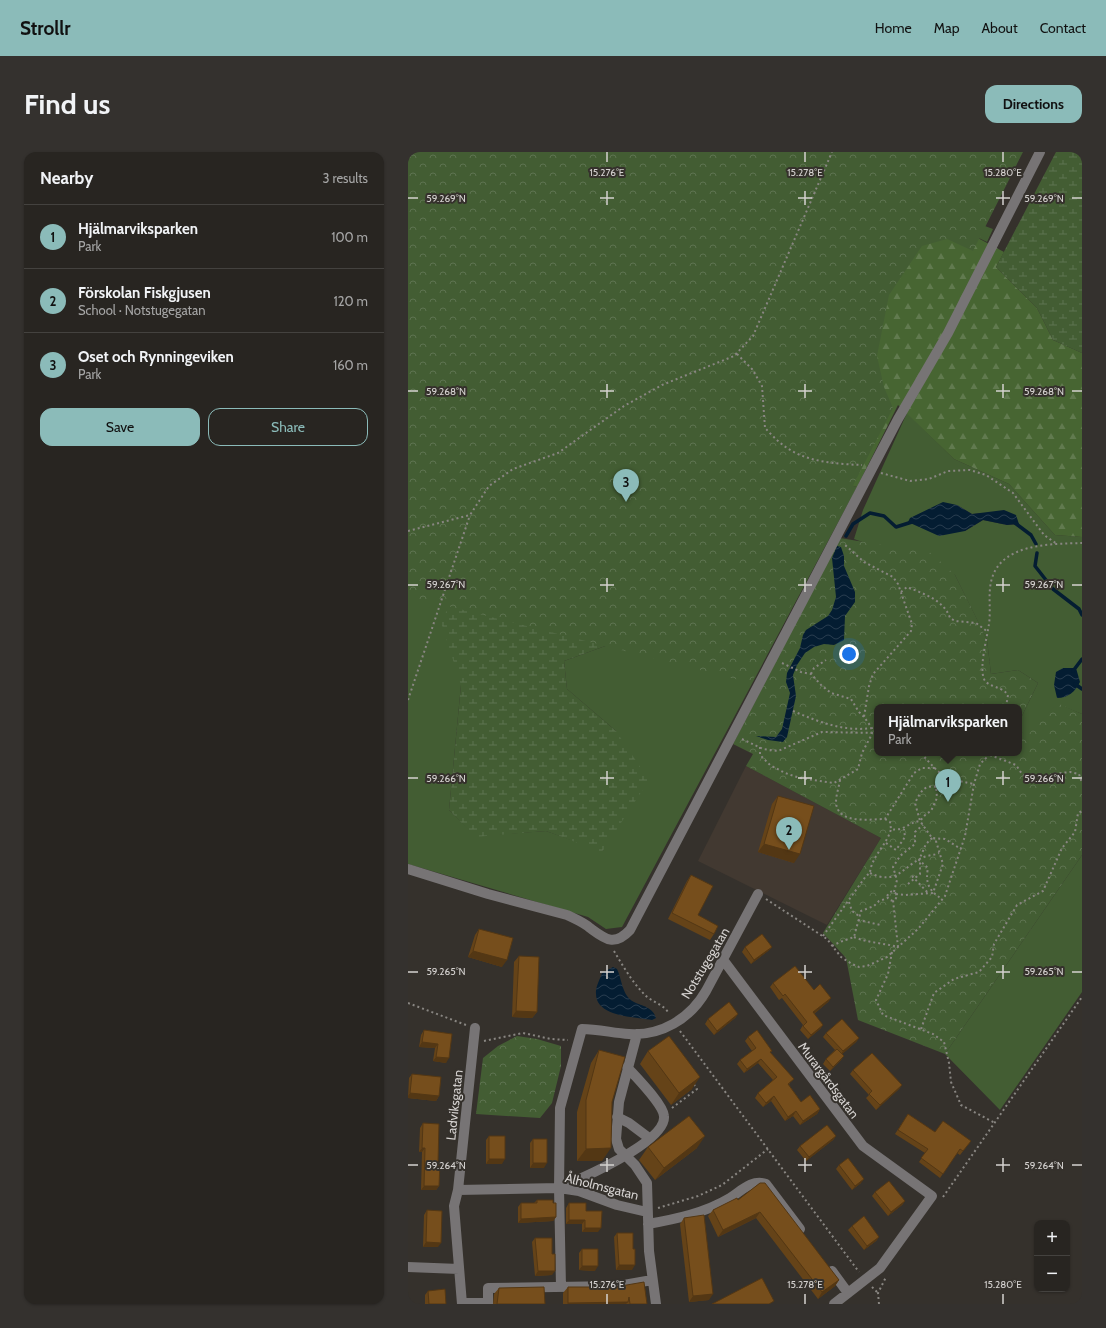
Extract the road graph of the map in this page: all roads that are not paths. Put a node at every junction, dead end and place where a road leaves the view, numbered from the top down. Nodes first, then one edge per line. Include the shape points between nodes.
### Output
1 (1040, 152) edge
2 (408, 869) edge
3 (758, 894) road end
4 (724, 961) junction
5 (475, 1028) road end
6 (637, 1034) junction
7 (628, 1067) junction
8 (617, 1117) junction
9 (650, 1138) junction
10 (626, 1155) junction
11 (559, 1188) junction
12 (458, 1190) junction
13 (647, 1212) junction
14 (648, 1224) junction
15 (807, 1238) edge
16 (826, 1263) edge
17 (408, 1267) edge
18 (459, 1269) junction
19 (652, 1280) junction
20 (561, 1287) junction
21 (848, 1293) junction
22 (488, 1303) edge
23 (462, 1304) edge
24 (656, 1304) edge
25 (834, 1304) edge

1 - 2 street via 948,332 898,419 625,936 603,939 579,920 567,915
3 - 4 street, Notstugegatan
4 - 6 street, Notstugegatan via 697,1005 686,1017 660,1030
4 - 21 street, Murargårdsgatan via 863,1146 936,1198 880,1268
5 - 12 street, Ladviksgatan
6 - 7 street
6 - 11 street, Notstugegatan via 582,1029 560,1108
7 - 8 street
7 - 9 street via 652,1095 664,1114 664,1121
8 - 9 street
8 - 10 street via 616,1139 619,1149
9 - 10 street
10 - 11 street
10 - 13 street via 647,1182
11 - 12 street, Ålholmsgatan
11 - 13 street, Ålholmsgatan via 579,1191 617,1205
11 - 20 street, Notstugegatan
12 - 18 street, Ladviksgatan via 454,1206
13 - 14 street, Ålholmsgatan
14 - 15 street via 699,1212 728,1199 752,1183 760,1182 766,1184
14 - 19 street, Ålholmsgatan
16 - 21 street
17 - 18 street
18 - 23 street, Ladviksgatan
19 - 20 street via 618,1286
19 - 24 street, Ålholmsgatan
20 - 22 street via 488,1288
21 - 25 street
22 - 23 street

